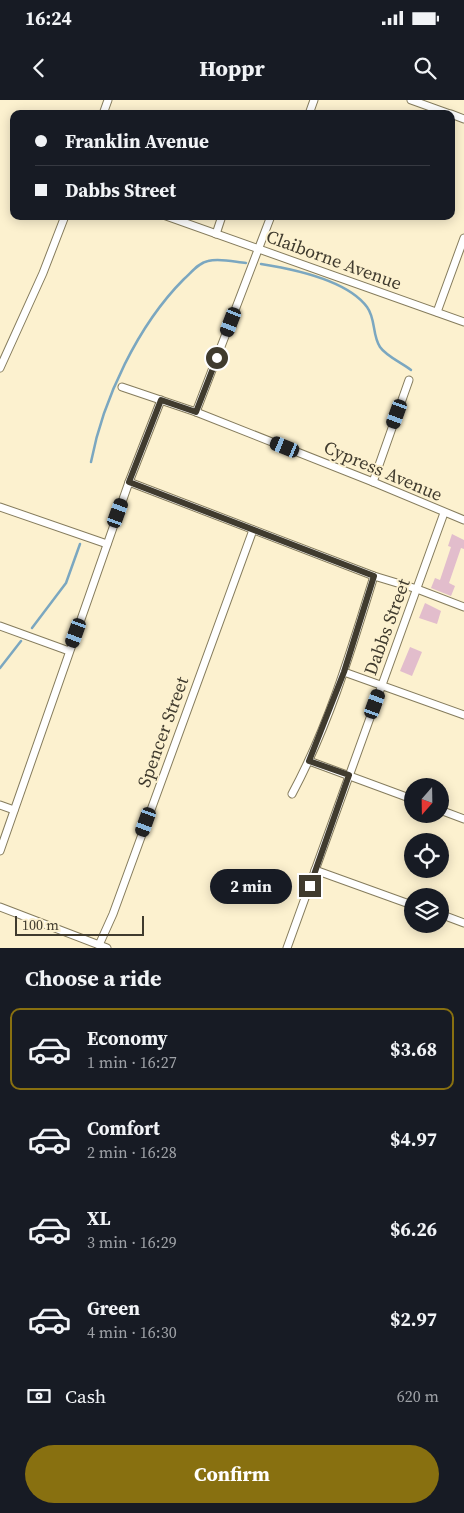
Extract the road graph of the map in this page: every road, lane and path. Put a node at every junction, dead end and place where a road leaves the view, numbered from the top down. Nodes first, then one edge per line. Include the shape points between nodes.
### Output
1 (411, 100) edge
2 (440, 110) edge
3 (63, 220) edge
4 (177, 220) edge
5 (221, 220) edge
6 (270, 220) edge
7 (216, 234) junction
8 (464, 238) edge
9 (259, 249) junction
10 (437, 312) junction
11 (464, 322) edge
12 (3, 350) edge
13 (0, 368) edge
14 (409, 380) dead end
15 (122, 387) dead end
16 (161, 400) junction
17 (196, 412) junction
18 (129, 482) junction
19 (373, 482) junction
20 (0, 508) edge
21 (444, 513) junction
22 (464, 520) edge
23 (254, 530) junction
24 (107, 544) junction
25 (374, 576) junction
26 (417, 589) junction
27 (464, 607) edge
28 (0, 626) edge
29 (69, 651) junction
30 (344, 672) junction
31 (382, 686) junction
32 (464, 715) edge
33 (309, 761) junction
34 (349, 775) junction
35 (292, 794) dead end
36 (404, 796) edge
37 (0, 805) edge
38 (14, 810) junction
39 (449, 813) edge
40 (464, 819) edge
41 (0, 850) edge
42 (315, 870) junction
43 (404, 902) edge
44 (0, 907) edge
45 (449, 917) edge
46 (464, 923) edge
47 (90, 945) edge
48 (99, 945) junction
49 (107, 948) edge
50 (287, 948) edge

1 - 2 street
3 - 12 street via 43,273
4 - 7 street, Claiborne Avenue
5 - 7 street
6 - 9 street
7 - 9 street, Claiborne Avenue
8 - 10 street
9 - 10 street, Claiborne Avenue
9 - 17 street
10 - 11 street, Claiborne Avenue
12 - 13 street
14 - 19 street
15 - 16 street, Cypress Avenue
16 - 17 street, Cypress Avenue
16 - 18 street
17 - 19 street, Cypress Avenue
18 - 23 street
18 - 24 street
19 - 21 street, Cypress Avenue
20 - 24 street
21 - 22 street, Cypress Avenue
21 - 26 street, Dabbs Street
23 - 25 street
23 - 48 street, Spencer Street
24 - 29 street
25 - 26 street
25 - 30 street
26 - 27 street
26 - 31 street, Dabbs Street
28 - 29 street
29 - 38 street
30 - 31 street
30 - 33 street
31 - 32 street
31 - 34 street, Dabbs Street
33 - 34 street
33 - 35 street
34 - 36 street
34 - 42 street, Dabbs Street
37 - 38 street
38 - 41 street
39 - 40 street
42 - 43 street
42 - 50 street, Dabbs Street
44 - 47 street
45 - 46 street
47 - 48 street
48 - 49 street

